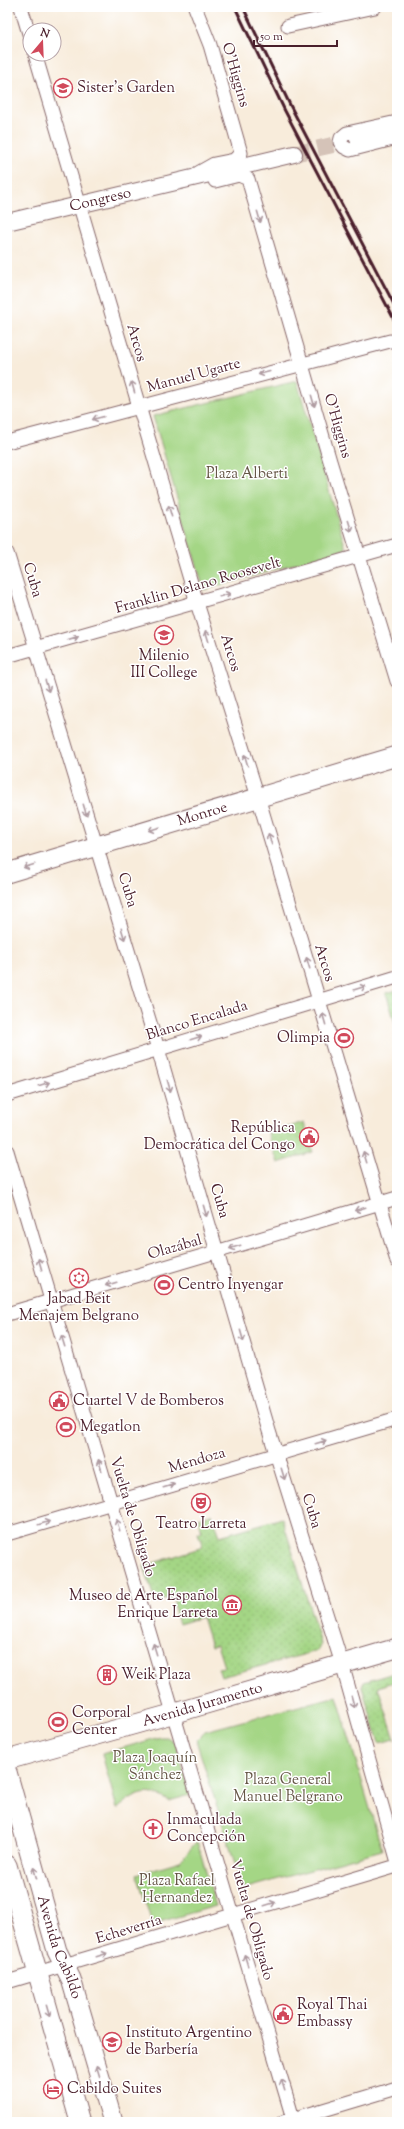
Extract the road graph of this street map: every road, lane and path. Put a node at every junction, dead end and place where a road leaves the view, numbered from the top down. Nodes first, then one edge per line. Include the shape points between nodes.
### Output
1 (21, 7) edge
2 (195, 7) edge
3 (375, 7) edge
4 (26, 22) edge
5 (288, 26) dead end
6 (37, 62) edge
7 (397, 122) edge
8 (397, 130) edge
9 (397, 138) edge
10 (358, 139) tunnel mouth
11 (241, 153) joint
12 (294, 154) tunnel mouth
13 (194, 176) junction
14 (248, 179) joint
15 (79, 204) junction
16 (7, 222) edge
17 (390, 341) dead end
18 (302, 364) junction
19 (139, 407) junction
20 (7, 442) edge
21 (397, 545) edge
22 (7, 553) edge
23 (359, 555) junction
24 (197, 603) junction
25 (36, 648) junction
26 (7, 656) edge
27 (397, 681) edge
28 (397, 756) edge
29 (258, 797) junction
30 (96, 846) junction
31 (7, 873) edge
32 (397, 977) edge
33 (319, 1001) junction
34 (158, 1049) junction
35 (7, 1095) edge
36 (7, 1151) edge
37 (397, 1198) edge
38 (379, 1203) junction
39 (217, 1252) junction
40 (397, 1261) edge
41 (51, 1301) junction
42 (7, 1314) edge
43 (397, 1419) edge
44 (277, 1455) junction
45 (111, 1502) junction
46 (7, 1534) edge
47 (397, 1648) edge
48 (342, 1664) junction
49 (175, 1713) junction
50 (7, 1760) edge
51 (7, 1772) edge
52 (397, 1859) edge
53 (7, 1865) edge
54 (397, 1866) edge
55 (232, 1916) junction
56 (64, 1966) junction
57 (38, 1974) junction
58 (7, 1982) edge
59 (397, 2088) edge
60 (290, 2121) edge
61 (80, 2122) edge
62 (113, 2122) edge

1 - 4 street
2 - 11 street, O'Higgins via 210,45
3 - 5 street
6 - 15 street, Arcos
7 - 9 street via 346,133 340,142 350,150
8 - 10 street
11 - 13 street, Congreso via 234,160 214,164
12 - 13 street, Congreso
13 - 14 street, Congreso via 215,181 239,175
13 - 15 street, Congreso
14 -> 18 street, O'Higgins
15 - 16 street, Congreso
19 -> 15 street, Arcos
17 - 18 street, Manuel Ugarte
18 -> 19 street, Manuel Ugarte
18 -> 23 street, O'Higgins
19 -> 20 street, Manuel Ugarte
24 -> 19 street, Arcos
21 - 23 street, Franklin Delano Roosevelt
22 - 25 street, Cuba
24 -> 23 street, Franklin Delano Roosevelt
23 - 27 street, O'Higgins
25 -> 24 street, Franklin Delano Roosevelt
29 -> 24 street, Arcos
25 - 26 street, Franklin Delano Roosevelt
25 -> 30 street, Cuba
28 - 29 main road, Monroe
29 -> 30 main road, Monroe
33 -> 29 street, Arcos
30 -> 31 main road, Monroe
30 -> 34 street, Cuba
33 -> 32 street, Blanco Encalada
34 -> 33 street, Blanco Encalada
38 -> 33 street, Arcos
35 -> 34 street, Blanco Encalada
34 -> 39 street, Cuba
41 -> 36 street, Vuelta de Obligado
37 - 38 street, Olazábal
38 -> 39 street, Olazábal
38 - 40 street, Arcos
39 -> 41 street, Olazábal
39 -> 44 street, Cuba
41 - 42 street, Olazábal
45 -> 41 street, Vuelta de Obligado
44 -> 43 street, Mendoza
45 -> 44 street, Mendoza
44 -> 48 street, Cuba
46 -> 45 street, Mendoza
49 -> 45 street, Vuelta de Obligado
47 - 48 main road, Avenida Juramento
48 - 49 main road, Avenida Juramento
48 -> 52 street, Cuba
49 - 50 main road, Avenida Juramento
49 - 55 street, Vuelta de Obligado
56 -> 51 main road, Avenida Cabildo via 57,1951
53 - 57 main road, Avenida Cabildo
55 -> 54 street, Echeverría
56 -> 55 street, Echeverría
60 -> 55 street, Vuelta de Obligado
56 - 57 street, Echeverría
62 -> 56 main road, Avenida Cabildo via 71,1979
57 - 58 street, Echeverría
57 -> 61 main road, Avenida Cabildo
59 - 60 street

